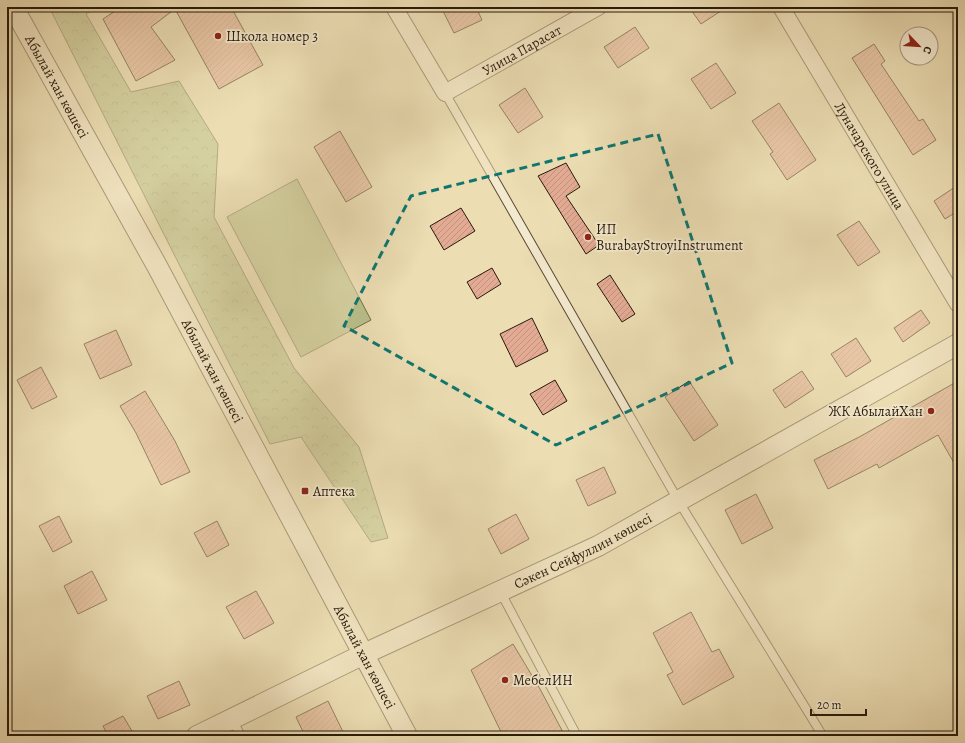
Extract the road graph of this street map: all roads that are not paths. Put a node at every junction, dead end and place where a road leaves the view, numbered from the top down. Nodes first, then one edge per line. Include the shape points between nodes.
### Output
1 (13, 7) edge
2 (394, 7) edge
3 (598, 7) edge
4 (781, 7) edge
5 (445, 93) junction
6 (958, 304) edge
7 (958, 344) edge
8 (679, 502) junction
9 (500, 591) junction
10 (364, 654) junction
11 (236, 727) edge
12 (821, 733) dead end
13 (197, 736) edge
14 (408, 736) edge
15 (577, 736) edge

1 - 10 street, Абылай хан көшесі via 157,266
2 - 5 street
3 - 5 street, Улица Парасат
4 - 6 street, Луначарского улица
5 - 8 lane
7 - 8 street, Сәкен Сейфуллин көшесі
8 - 9 street, Сәкен Сейфуллин көшесі via 598,546
8 - 12 lane
9 - 10 street, Сәкен Сейфуллин көшесі
9 - 15 lane
10 - 11 street, Сәкен Сейфуллин көшесі
10 - 14 street, Абылай хан көшесі
11 - 13 street, Сәкен Сейфуллин көшесі

